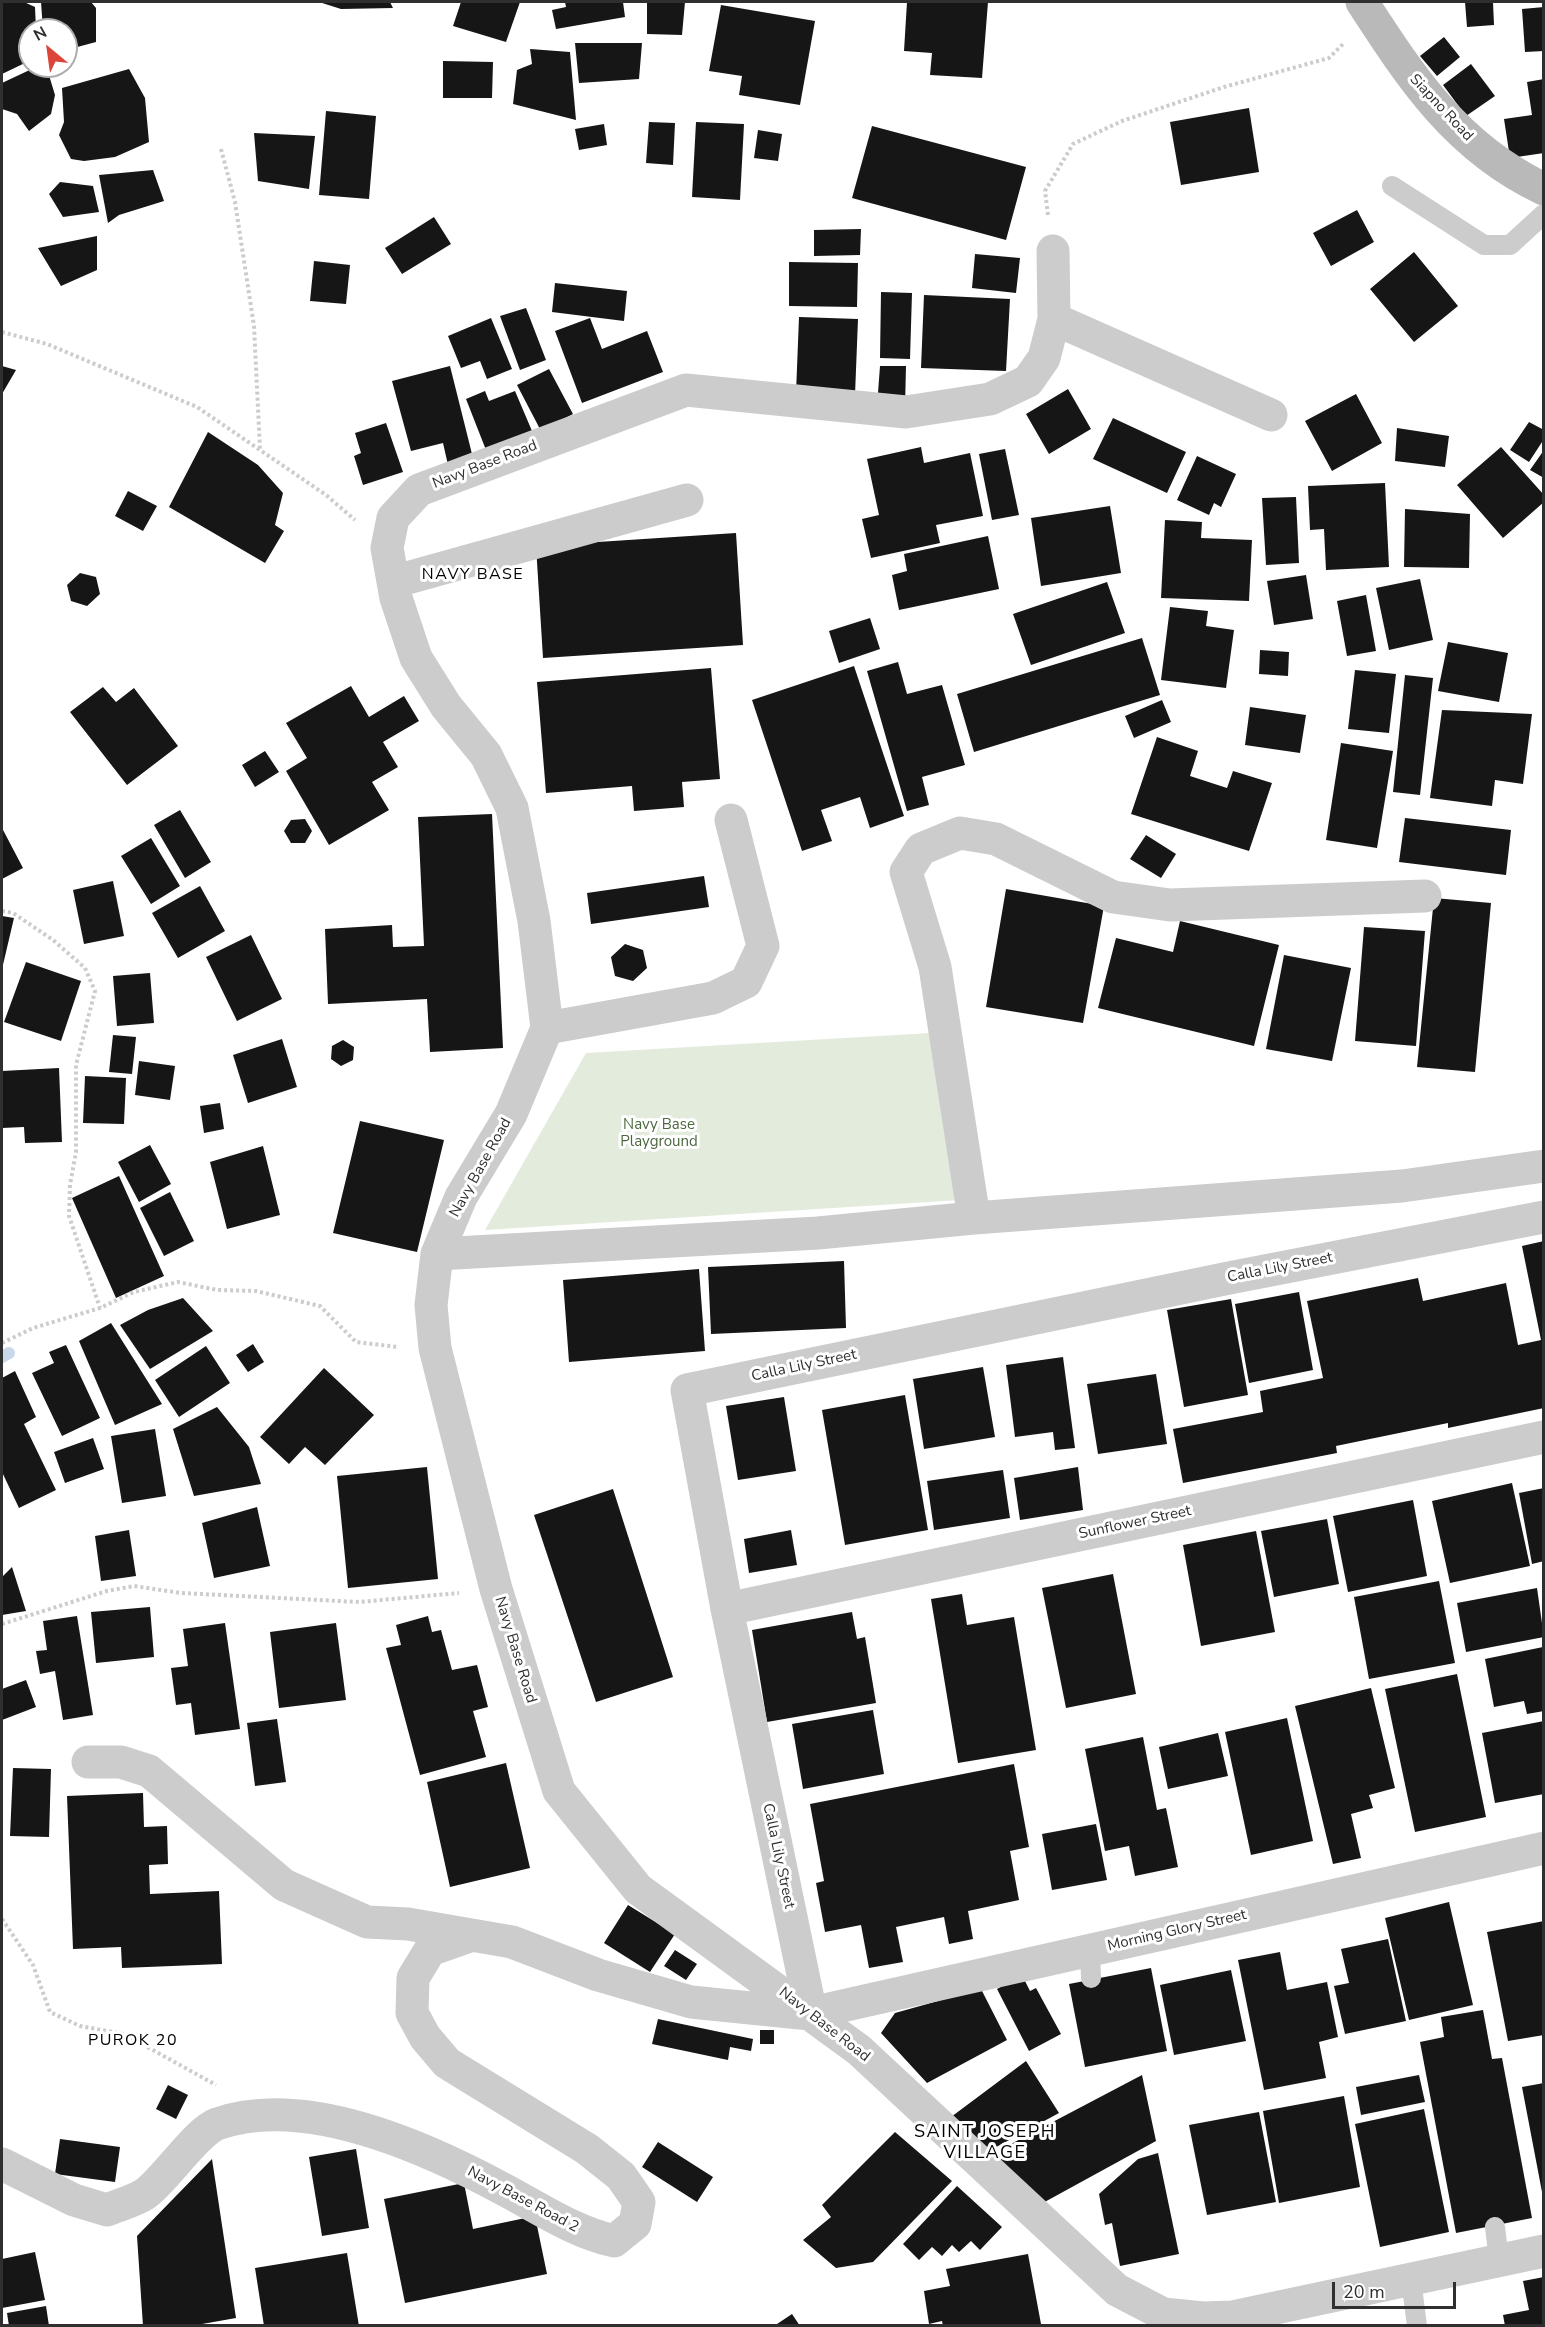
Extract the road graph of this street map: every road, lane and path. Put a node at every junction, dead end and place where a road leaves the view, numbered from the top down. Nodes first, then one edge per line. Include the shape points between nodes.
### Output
1 (1364, 5) edge
2 (221, 149) dead end
3 (1392, 186) dead end
4 (1544, 189) edge
5 (1544, 213) edge
6 (1053, 251) joint
7 (1054, 319) junction
8 (2, 332) edge
9 (1271, 415) dead end
10 (260, 450) junction
11 (687, 500) dead end
12 (387, 548) junction
13 (393, 582) junction
14 (730, 820) dead end
15 (1425, 896) dead end
16 (2, 911) edge
17 (547, 1029) junction
18 (1544, 1166) edge
19 (1544, 1217) edge
20 (974, 1218) junction
21 (437, 1254) junction
22 (100, 1308) junction
23 (2, 1343) edge
24 (435, 1348) junction
25 (1544, 1437) edge
26 (496, 1590) junction
27 (727, 1609) junction
28 (2, 1624) edge
29 (88, 1762) dead end
30 (1544, 1848) edge
31 (2, 1919) edge
32 (470, 1936) junction
33 (811, 2013) junction
34 (267, 2113) junction
35 (2, 2164) edge
36 (1495, 2227) dead end
37 (1544, 2251) edge
38 (1499, 2260) junction
39 (1411, 2279) junction
40 (1242, 2321) edge
41 (1417, 2325) edge

1 - 4 street, Siapno Road via 1401,64 1450,122 1490,158
1 - 6 path via 1351,38 1329,58 1122,121 1073,144 1045,191
2 - 10 path via 235,202 254,326
3 - 5 lane via 1484,245 1510,246
6 - 7 street, Navy Base Road
7 - 9 street
7 - 12 street, Navy Base Road via 1044,358 1028,381 990,399 906,412 687,390 419,490 393,518
8 - 10 path via 46,344 197,407
10 - 12 path via 326,495
11 - 13 street
12 - 13 street, Navy Base Road
13 - 17 street, Navy Base Road via 416,658 446,706 486,755 512,808 534,921
14 - 17 street via 763,946 746,982 713,998
15 - 20 street via 1170,905 1113,897 996,839 960,833 921,849 906,872 935,968
16 - 22 path via 13,913 53,940 86,968 95,991 76,1065 76,1152 69,1216
17 - 21 street, Navy Base Road via 511,1114 461,1197
18 - 20 street via 1402,1186
19 - 27 street, Calla Lily Street via 687,1390
20 - 21 street via 818,1233
21 - 24 street, Navy Base Road via 431,1305
22 - 23 path via 33,1328
22 - 24 path via 134,1292 178,1282 217,1290 256,1291 320,1306 356,1342
24 - 26 street, Navy Base Road
25 - 27 street, Sunflower Street
26 - 28 path via 359,1602 181,1593 134,1586
26 - 33 street, Navy Base Road via 559,1791 638,1889
27 - 33 street, Calla Lily Street
29 - 32 street via 121,1762 149,1772 284,1886 367,1922 408,1924
30 - 33 street, Morning Glory Street via 1090,1964
31 - 34 path via 33,1965 50,2012 80,2026 124,2034
32 - 33 street, Navy Base Road 2 via 512,1942 665,1996
32 - 34 street, Navy Base Road 2 via 430,1950 412,1978 412,2013 425,2037 447,2063 587,2149 621,2176 639,2202 635,2224 614,2241 588,2235 465,2168 403,2141 346,2125
33 - 40 street, Navy Base Road via 859,2050 1117,2290 1163,2314
34 - 35 street, Navy Base Road 2 via 213,2126 145,2193 107,2210 74,2200
36 - 38 lane
37 - 38 street, Navy Base Road
38 - 39 street, Navy Base Road
39 - 40 street, Navy Base Road
39 - 41 lane

